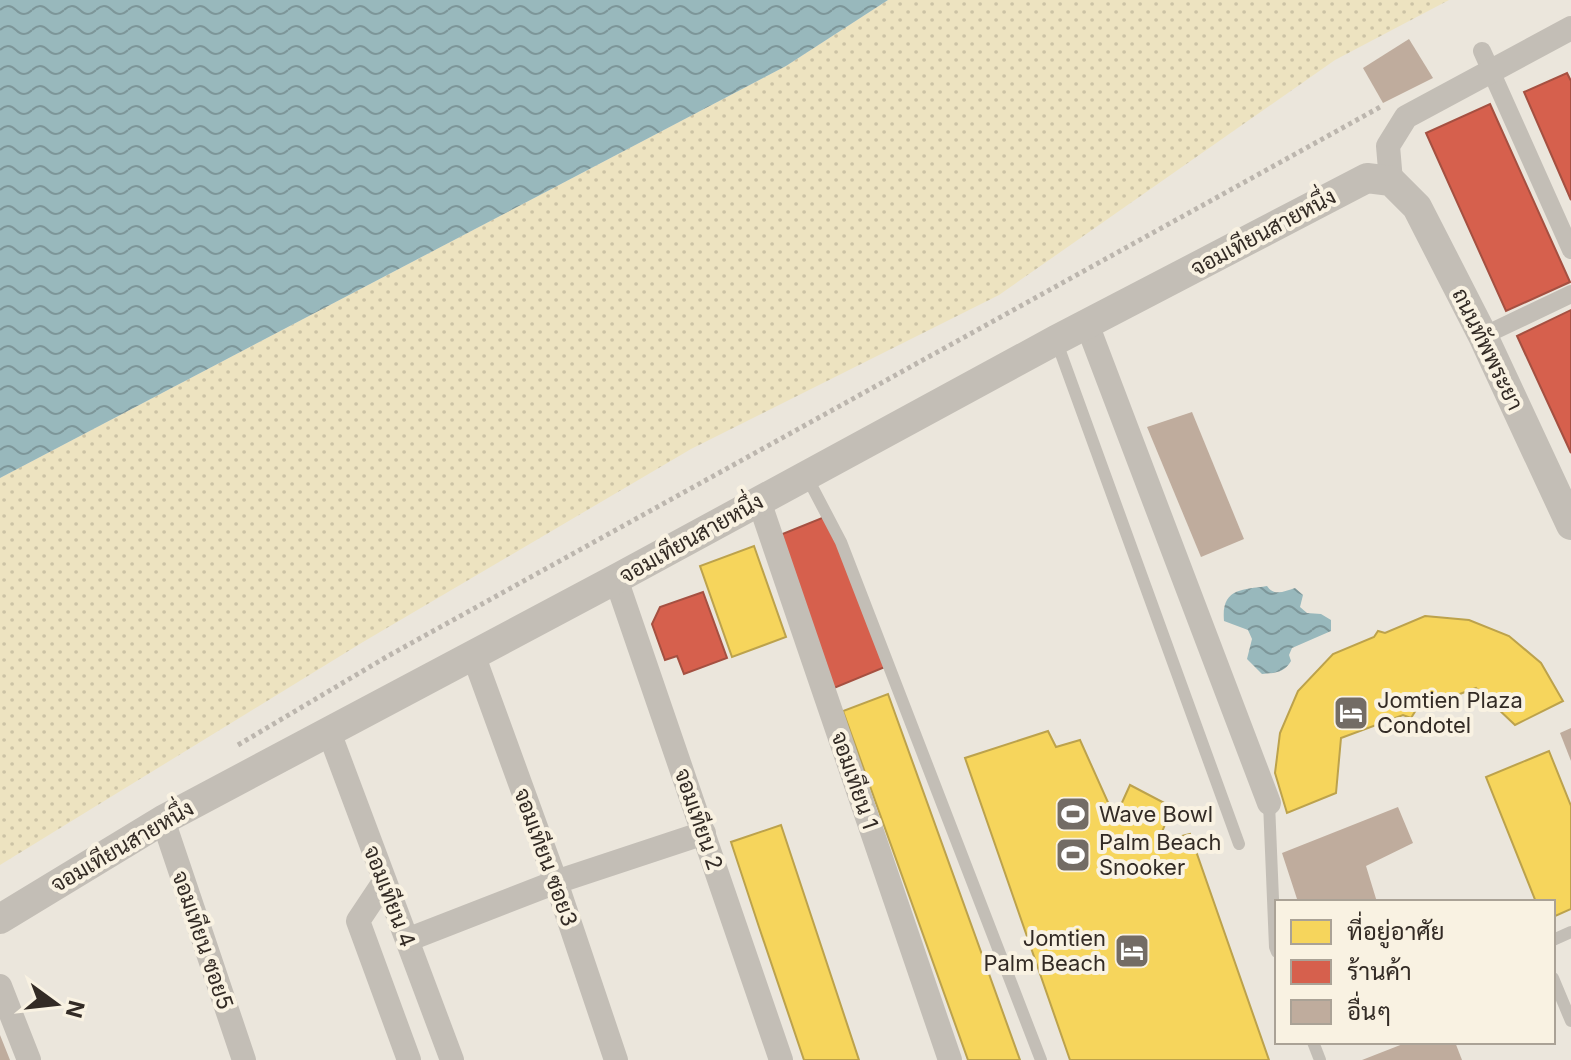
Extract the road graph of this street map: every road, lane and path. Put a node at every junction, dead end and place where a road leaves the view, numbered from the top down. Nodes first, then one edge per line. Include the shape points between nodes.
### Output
1 (1571, 28) edge
2 (1487, 62) junction
3 (1391, 101) dead end
4 (1391, 181) junction
5 (1571, 250) edge
6 (1571, 294) edge
7 (1087, 324) junction
8 (1483, 336) junction
9 (1056, 340) junction
10 (806, 475) junction
11 (759, 501) junction
12 (1571, 525) edge
13 (616, 579) junction
14 (473, 654) junction
15 (329, 732) junction
16 (228, 751) dead end
17 (1269, 803) joint
18 (163, 820) junction
19 (704, 833) junction
20 (1239, 844) dead end
21 (384, 882) junction
22 (556, 882) junction
23 (0, 919) edge
24 (407, 940) junction
25 (1275, 947) edge
26 (1555, 983) edge
27 (0, 986) edge
28 (1571, 1021) edge
29 (29, 1060) edge
30 (244, 1060) edge
31 (409, 1060) edge
32 (452, 1060) edge
33 (616, 1060) edge
34 (781, 1060) edge
35 (950, 1060) edge
36 (1041, 1060) edge

1 - 2 street
2 - 4 street via 1406,117 1388,146
2 - 5 street
3 - 16 path via 388,656
4 - 7 street, จอมเทียนสายหนึ่ง via 1367,178
4 - 8 street, ถนนทัพพระยา via 1417,207
6 - 8 street
7 - 9 street, จอมเทียนสายหนึ่ง
7 - 17 street
8 - 12 street, ถนนทัพพระยา
9 - 10 street, จอมเทียนสายหนึ่ง
9 - 20 lane
10 - 11 street, จอมเทียนสายหนึ่ง
10 - 36 lane via 841,542
11 - 13 street, จอมเทียนสายหนึ่ง
11 - 35 street, จอมเทียน 1
13 - 14 street, จอมเทียนสายหนึ่ง
13 - 19 street, จอมเทียน 2
14 - 15 street, จอมเทียนสายหนึ่ง
14 - 22 street, จอมเทียน ซอย3
15 - 18 street, จอมเทียนสายหนึ่ง
15 - 21 street, จอมเทียน 4
17 - 25 lane
18 - 23 street, จอมเทียนสายหนึ่ง
18 - 30 street, จอมเทียน ซอย5
19 - 22 street
19 - 34 street, จอมเทียน 2
21 - 24 street, จอมเทียน 4
21 - 31 street via 358,921
22 - 24 street
22 - 33 street, จอมเทียน ซอย3
24 - 32 street, จอมเทียน 4
26 - 28 lane
27 - 29 street

